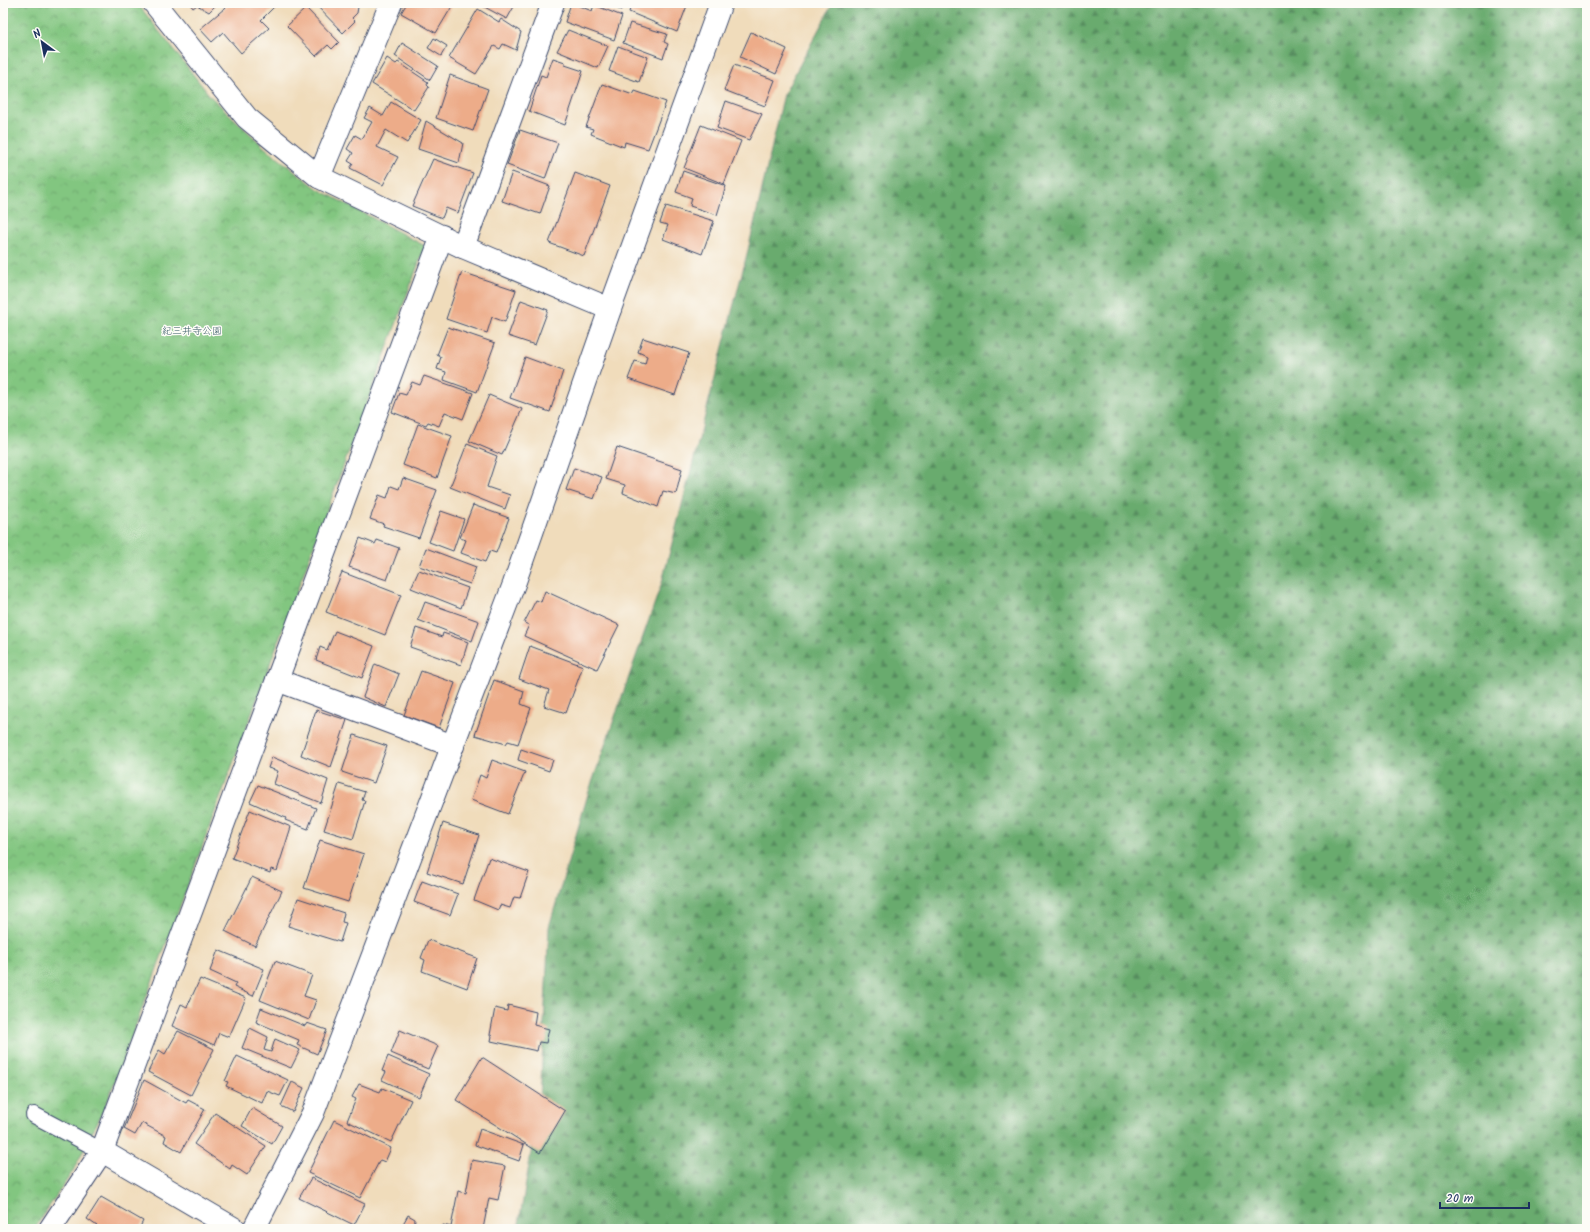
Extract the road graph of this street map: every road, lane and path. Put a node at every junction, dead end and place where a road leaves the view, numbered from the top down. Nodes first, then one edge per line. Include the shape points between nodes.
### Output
1 (154, 3) edge
2 (391, 3) edge
3 (553, 3) edge
4 (720, 3) edge
5 (319, 177) junction
6 (442, 236) junction
7 (463, 247) junction
8 (610, 309) junction
9 (277, 680) junction
10 (453, 746) junction
11 (34, 1115) dead end
12 (102, 1151) junction
13 (50, 1229) edge
14 (235, 1229) edge
15 (254, 1229) edge

1 - 5 street via 247,118
2 - 5 street
3 - 7 street
4 - 8 street
5 - 6 street
6 - 7 street
6 - 9 street
7 - 8 street
8 - 10 street via 514,584
9 - 10 street
9 - 12 street
10 - 15 street via 313,1113
11 - 12 lane
12 - 13 street
12 - 14 street

